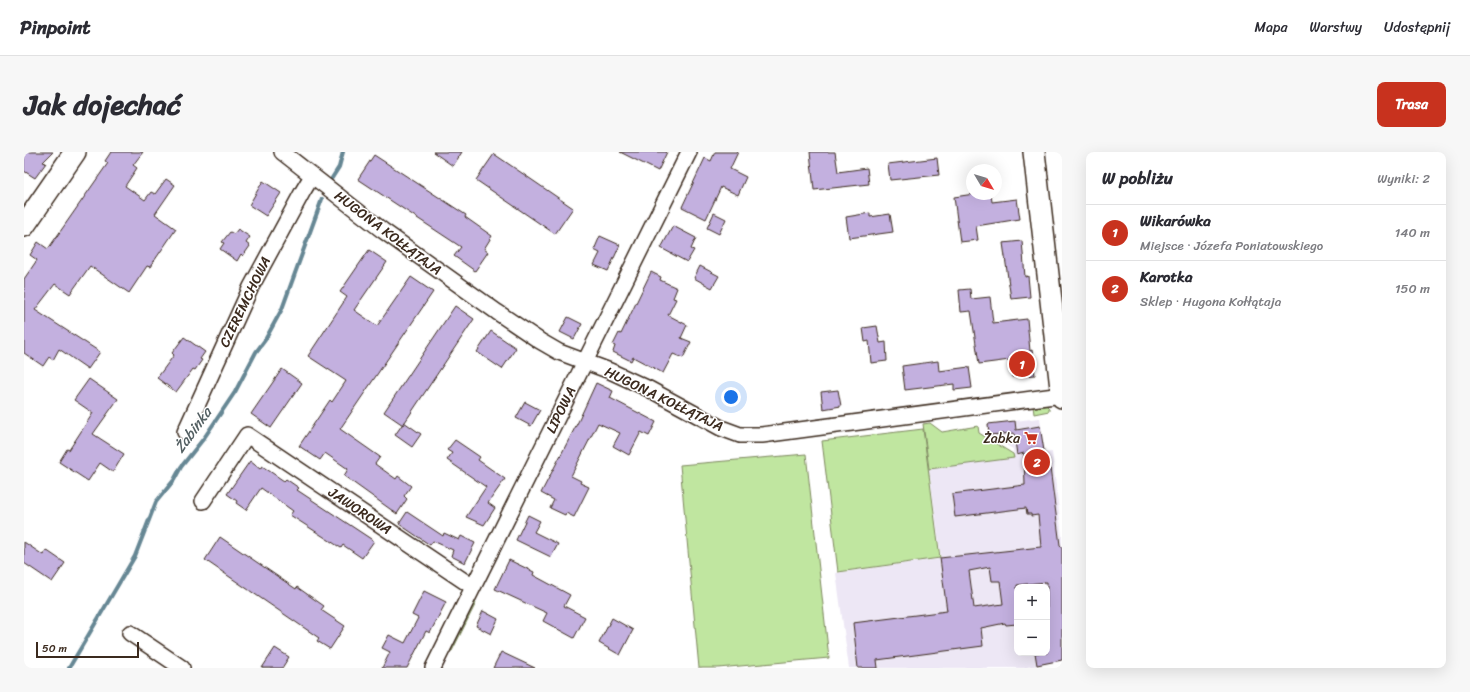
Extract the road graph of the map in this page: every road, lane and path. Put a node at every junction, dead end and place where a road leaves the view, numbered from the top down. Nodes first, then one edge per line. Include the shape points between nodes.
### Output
1 (75, 152) edge
2 (282, 152) edge
3 (689, 152) edge
4 (1034, 152) edge
5 (312, 176) junction
6 (24, 226) edge
7 (585, 362) junction
8 (1062, 396) edge
9 (185, 432) dead end
10 (203, 500) dead end
11 (473, 587) junction
12 (130, 633) dead end
13 (182, 668) edge
14 (433, 668) edge

1 - 6 street
2 - 5 street, HUGONA KOŁŁĄTAJA
3 - 7 street, LIPOWA
4 - 8 street
5 - 7 street, HUGONA KOŁŁĄTAJA via 496,312 549,346
5 - 9 street, CZEREMCHOWA via 251,287
7 - 8 street, HUGONA KOŁŁĄTAJA via 648,389 721,428 751,436
7 - 11 street, LIPOWA
10 - 11 street, JAWOROWA via 247,435
11 - 14 street, LIPOWA
12 - 13 street

